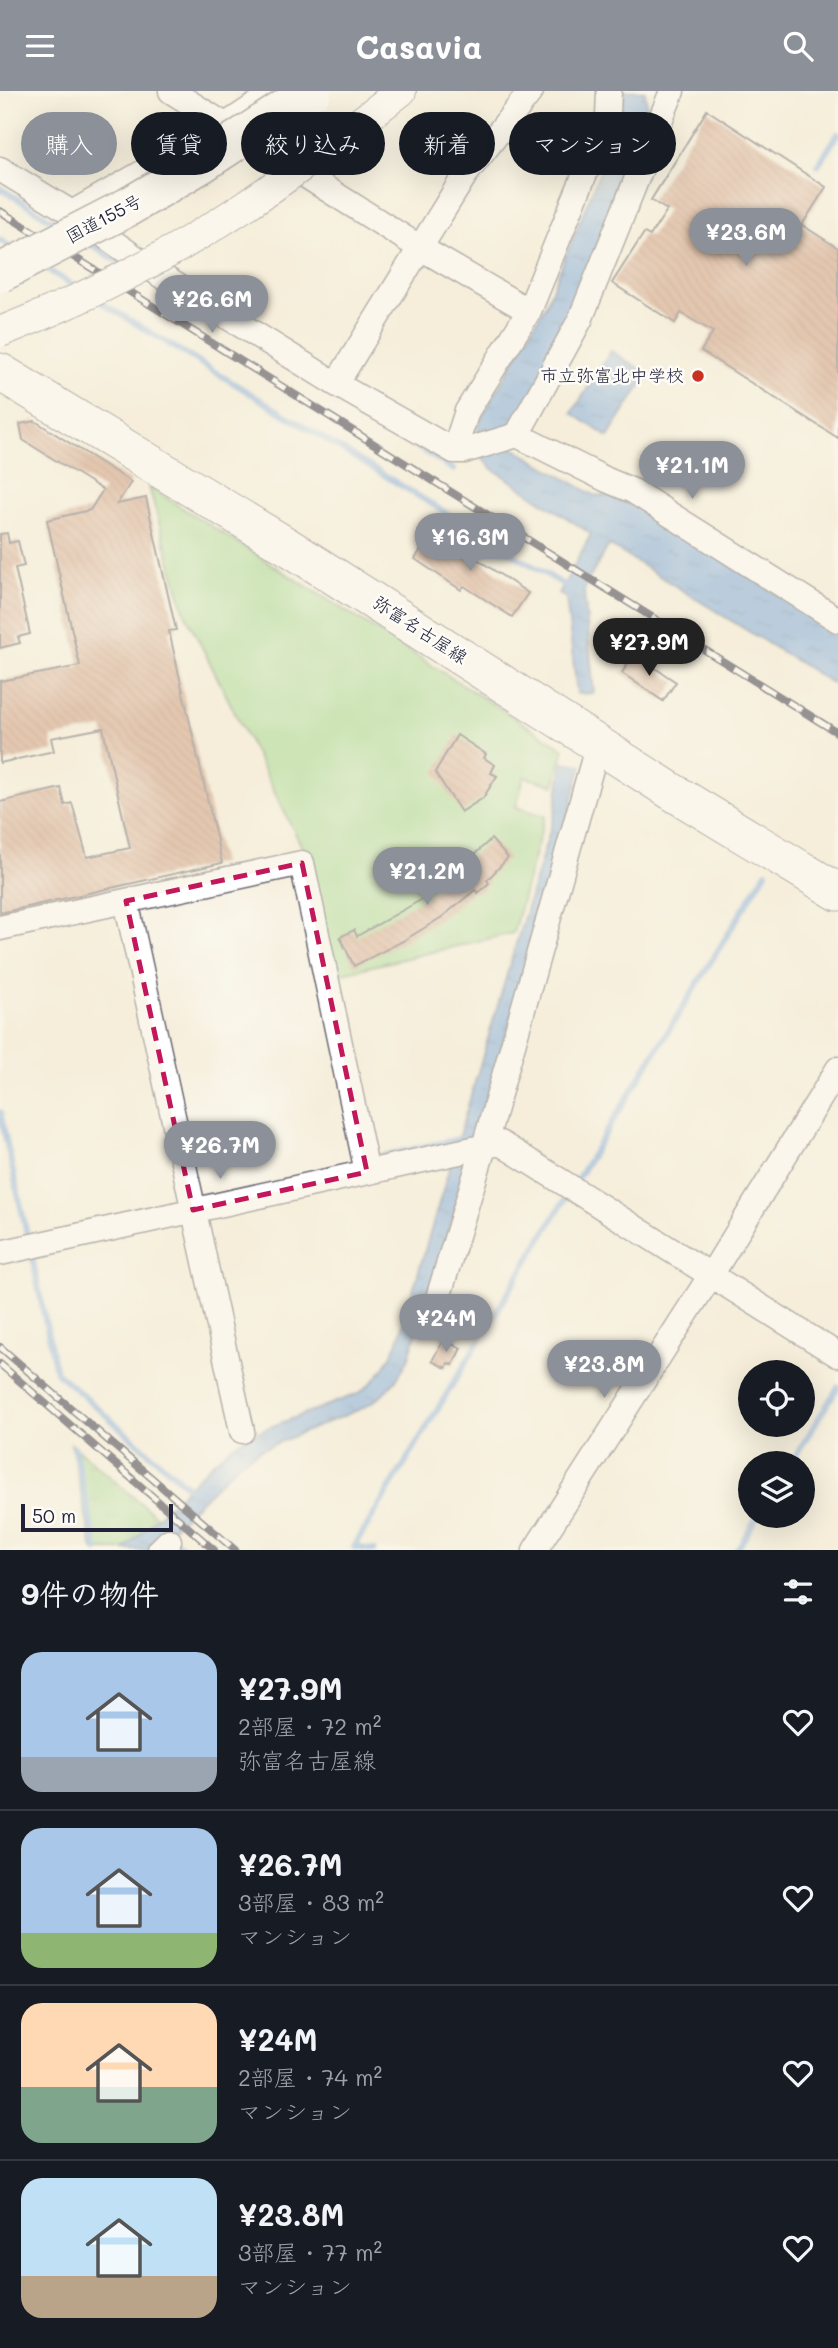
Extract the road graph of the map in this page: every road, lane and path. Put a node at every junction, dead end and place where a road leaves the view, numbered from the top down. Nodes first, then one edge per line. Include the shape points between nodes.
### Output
1 (171, 91) edge
2 (277, 91) edge
3 (312, 91) edge
4 (401, 91) edge
5 (531, 91) edge
6 (609, 91) edge
7 (671, 91) edge
8 (205, 112) edge
9 (227, 124) edge
10 (227, 126) edge
11 (0, 169) edge
12 (138, 175) edge
13 (72, 213) junction
14 (419, 247) junction
15 (0, 273) edge
16 (529, 311) junction
17 (0, 332) edge
18 (0, 372) edge
19 (336, 384) junction
20 (515, 436) junction
21 (462, 450) junction
22 (838, 619) edge
23 (598, 744) junction
24 (838, 892) edge
25 (126, 901) junction
26 (0, 928) edge
27 (838, 1069) edge
28 (480, 1148) junction
29 (368, 1172) junction
30 (193, 1210) junction
31 (0, 1253) edge
32 (711, 1275) junction
33 (432, 1321) dead end
34 (838, 1355) edge
35 (242, 1431) dead end
36 (535, 1550) edge

1 - 8 street
2 - 9 street
3 - 15 highway, 国道155号, bridge via 149,195
4 - 17 street, bridge via 248,205 163,256 69,304
5 - 14 street via 466,175
6 - 16 street via 608,117
7 - 20 street via 580,320
10 - 14 street
11 - 13 street
12 - 13 street
13 - 19 street via 163,277
14 - 16 street
14 - 19 street
16 - 21 street via 467,411
18 - 23 main road, 弥富名古屋線 via 290,548
19 - 21 street
20 - 21 street
20 - 22 street via 633,491
23 - 24 main road, 弥富名古屋線
23 - 28 street
25 - 26 street
25 - 29 street via 302,863
25 - 30 street
27 - 32 street
28 - 29 street
28 - 32 street via 500,1143
28 - 33 street
29 - 30 street
30 - 31 street
30 - 35 street
32 - 34 street
32 - 36 street

